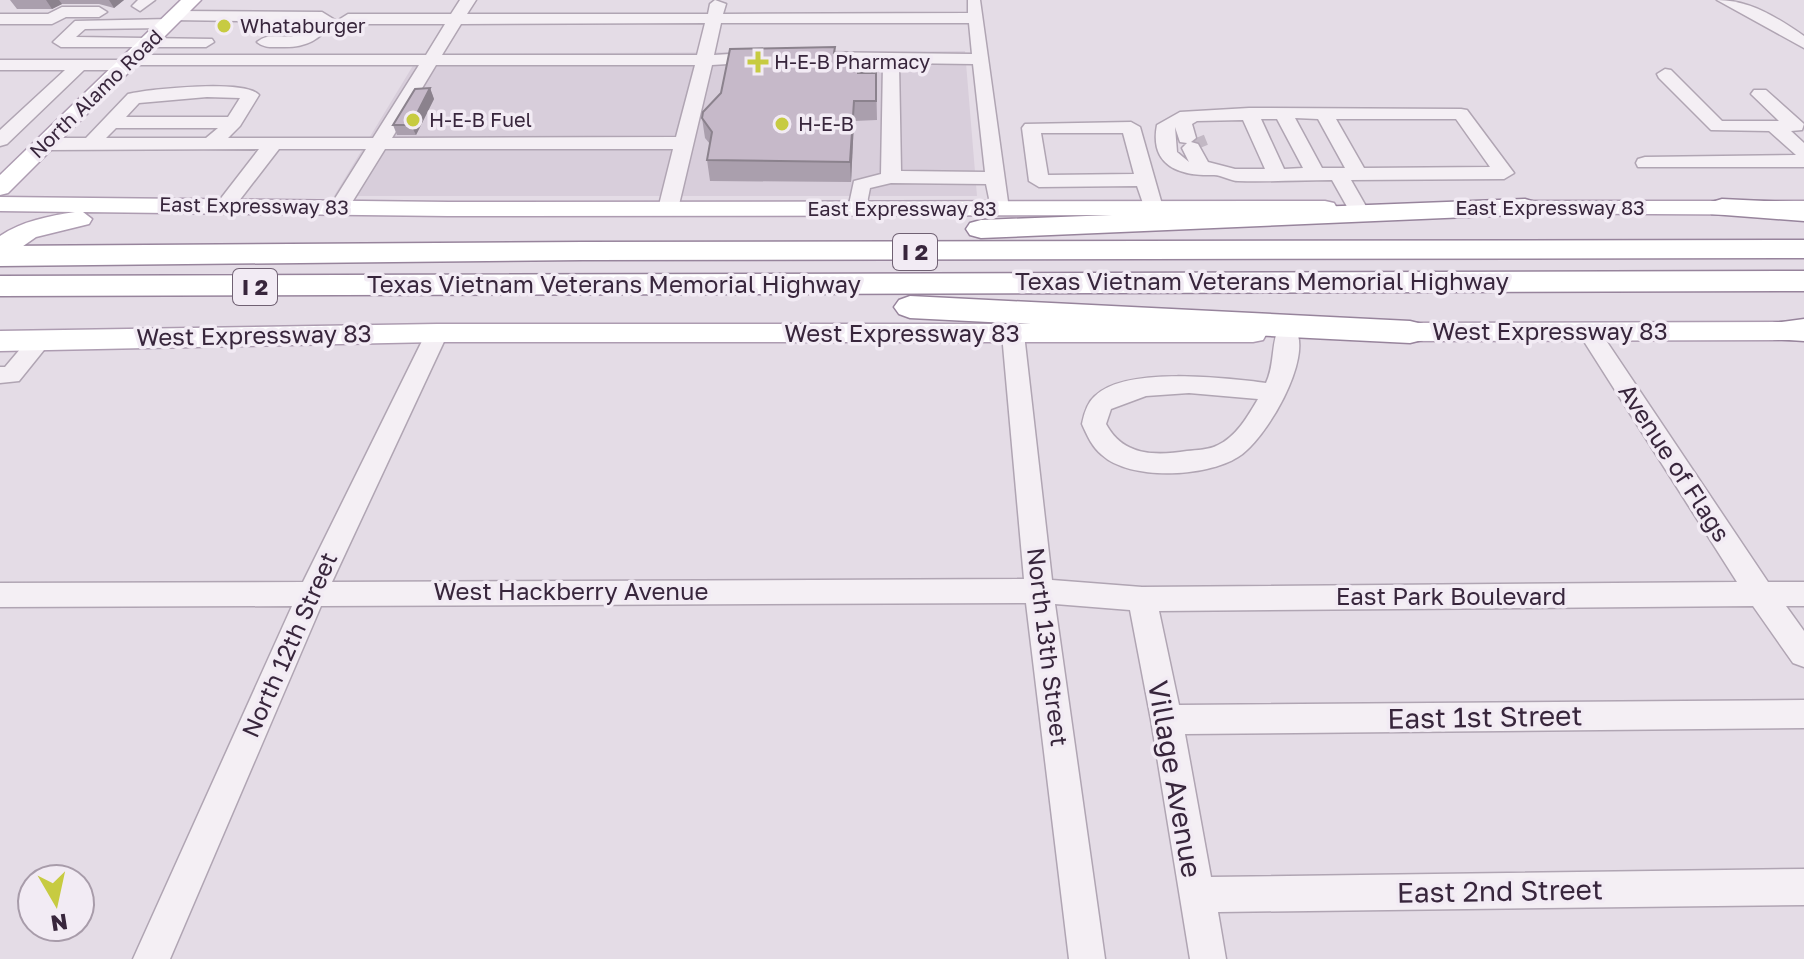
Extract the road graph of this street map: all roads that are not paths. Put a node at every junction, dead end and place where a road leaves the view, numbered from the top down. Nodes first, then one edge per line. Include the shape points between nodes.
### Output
1 (16, 0) edge
2 (468, 0) edge
3 (1725, 0) edge
4 (143, 3) edge
5 (717, 9) edge
6 (975, 9) edge
7 (181, 11) edge
8 (0, 12) edge
9 (457, 18) junction
10 (0, 19) edge
11 (348, 19) dead end
12 (150, 41) junction
13 (225, 42) dead end
14 (255, 42) dead end
15 (1804, 43) edge
16 (891, 59) junction
17 (980, 59) junction
18 (430, 60) junction
19 (706, 60) junction
20 (128, 62) junction
21 (0, 65) edge
22 (80, 65) junction
23 (1665, 74) dead end
24 (1760, 94) dead end
25 (1249, 113) junction
26 (1283, 113) junction
27 (1324, 113) junction
28 (228, 122) junction
29 (110, 123) junction
30 (1774, 126) junction
31 (61, 128) junction
32 (989, 128) junction
33 (1031, 128) junction
34 (4, 132) edge
35 (1187, 140) junction
36 (685, 143) junction
37 (45, 144) junction
38 (91, 144) junction
39 (273, 144) junction
40 (378, 144) junction
41 (208, 145) junction
42 (1804, 153) edge
43 (1804, 161) edge
44 (1645, 163) dead end
45 (1219, 172) junction
46 (1277, 174) junction
47 (1316, 174) junction
48 (1338, 174) junction
49 (1358, 174) junction
50 (891, 177) junction
51 (995, 178) junction
52 (1145, 180) junction
53 (0, 188) edge
54 (0, 204) edge
55 (179, 205) junction
56 (225, 206) junction
57 (339, 208) junction
58 (1153, 208) junction
59 (1357, 208) junction
60 (1525, 208) junction
61 (1722, 208) joint
62 (668, 209) junction
63 (858, 209) junction
64 (999, 209) junction
65 (1804, 210) edge
66 (1804, 249) edge
67 (583, 251) junction
68 (6, 267) edge
69 (1804, 281) edge
70 (508, 287) junction
71 (1798, 330) edge
72 (1410, 332) junction
73 (1589, 332) junction
74 (437, 333) junction
75 (1287, 333) junction
76 (1013, 334) junction
77 (40, 340) junction
78 (0, 341) edge
79 (4, 379) edge
80 (1272, 392) junction
81 (1039, 591) junction
82 (312, 593) junction
83 (1760, 594) junction
84 (1804, 594) edge
85 (0, 595) edge
86 (1142, 599) junction
87 (1804, 654) edge
88 (1804, 714) edge
89 (1167, 720) junction
90 (1804, 887) edge
91 (1195, 895) junction
92 (151, 959) edge
93 (1087, 959) edge
94 (1208, 959) edge

1 - 8 street
2 - 9 street
3 - 15 street
4 - 7 street
4 - 10 street via 123,11 62,12 52,19
5 - 6 street
5 - 9 street
5 - 19 street
6 - 17 street
7 - 12 main road, North Alamo Road
7 - 12 street via 81,24 61,42
7 - 14 street via 327,20 313,39
9 - 11 street
9 - 18 street
12 - 13 street
12 - 20 main road, North Alamo Road
16 - 17 street
16 - 19 street
16 - 50 street
17 - 32 street
18 - 19 street
18 - 20 street
18 - 40 street
19 - 36 street
20 - 22 street
20 - 31 main road, North Alamo Road
21 - 22 street
22 - 34 street
23 - 30 street via 1717,126
24 - 30 street via 1796,126
25 - 26 street
25 - 35 street
25 - 46 street
26 - 27 street
26 - 47 street
27 - 49 street
27 - 49 street via 1461,114 1504,173
28 - 29 street
28 - 29 street via 248,93 134,98
28 - 41 street via 211,135
29 - 38 street
30 - 42 street
31 - 34 street
31 - 37 main road, North Alamo Road
32 - 33 street
32 - 51 street
33 - 52 street via 1131,127
33 - 52 street via 1039,181
35 - 45 street
35 - 45 street via 1180,117 1166,125 1166,152 1183,168
36 - 40 street
36 - 62 street
37 - 38 street
37 - 53 main road, North Alamo Road
38 - 41 street
39 - 40 street
39 - 41 street
39 - 56 street
40 - 57 street
43 - 44 street
45 - 46 street
46 - 47 street
47 - 48 street
48 - 49 street
48 - 59 street
50 - 51 street
50 - 63 street via 861,185
51 - 64 street
52 - 58 street
54 - 55 main road, East Expressway 83
55 - 56 main road, East Expressway 83
55 - 68 main road via 49,223 20,234
56 - 57 main road, East Expressway 83
57 - 62 main road, East Expressway 83
58 - 59 main road, East Expressway 83
58 - 64 main road, East Expressway 83
59 - 60 main road, East Expressway 83
60 - 61 main road, East Expressway 83
60 - 67 highway via 1049,225
61 - 65 highway
62 - 63 main road, East Expressway 83
63 - 64 main road, East Expressway 83
66 - 67 highway, Texas Vietnam Veterans Memorial Highway / I 2
67 - 68 highway, Texas Vietnam Veterans Memorial Highway / I 2
68 - 70 highway, Texas Vietnam Veterans Memorial Highway / I 2
69 - 70 highway, Texas Vietnam Veterans Memorial Highway / I 2
70 - 72 highway
71 - 73 main road, West Expressway 83
72 - 73 main road, West Expressway 83
72 - 75 main road, West Expressway 83
73 - 83 street, Avenue of Flags
74 - 76 main road, West Expressway 83
74 - 77 main road, West Expressway 83
74 - 82 street, North 12th Street
75 - 76 main road, West Expressway 83
75 - 80 street via 1285,367
76 - 81 street, North 13th Street
77 - 78 main road, West Expressway 83
77 - 79 street
80 - 80 street via 1241,441 1210,457 1165,465 1131,462 1108,450 1094,424 1107,398 1139,389
81 - 82 street, West Hackberry Avenue
81 - 86 street, West Hackberry Avenue
81 - 93 street, North 13th Street
82 - 85 street, West Hackberry Avenue
82 - 92 street, North 12th Street
83 - 84 street
83 - 86 street, East Park Boulevard
83 - 87 street, Avenue of Flags
86 - 89 street, Village Avenue
88 - 89 street, East 1st Street
89 - 91 street, Village Avenue
90 - 91 street, East 2nd Street
91 - 94 street, Village Avenue

